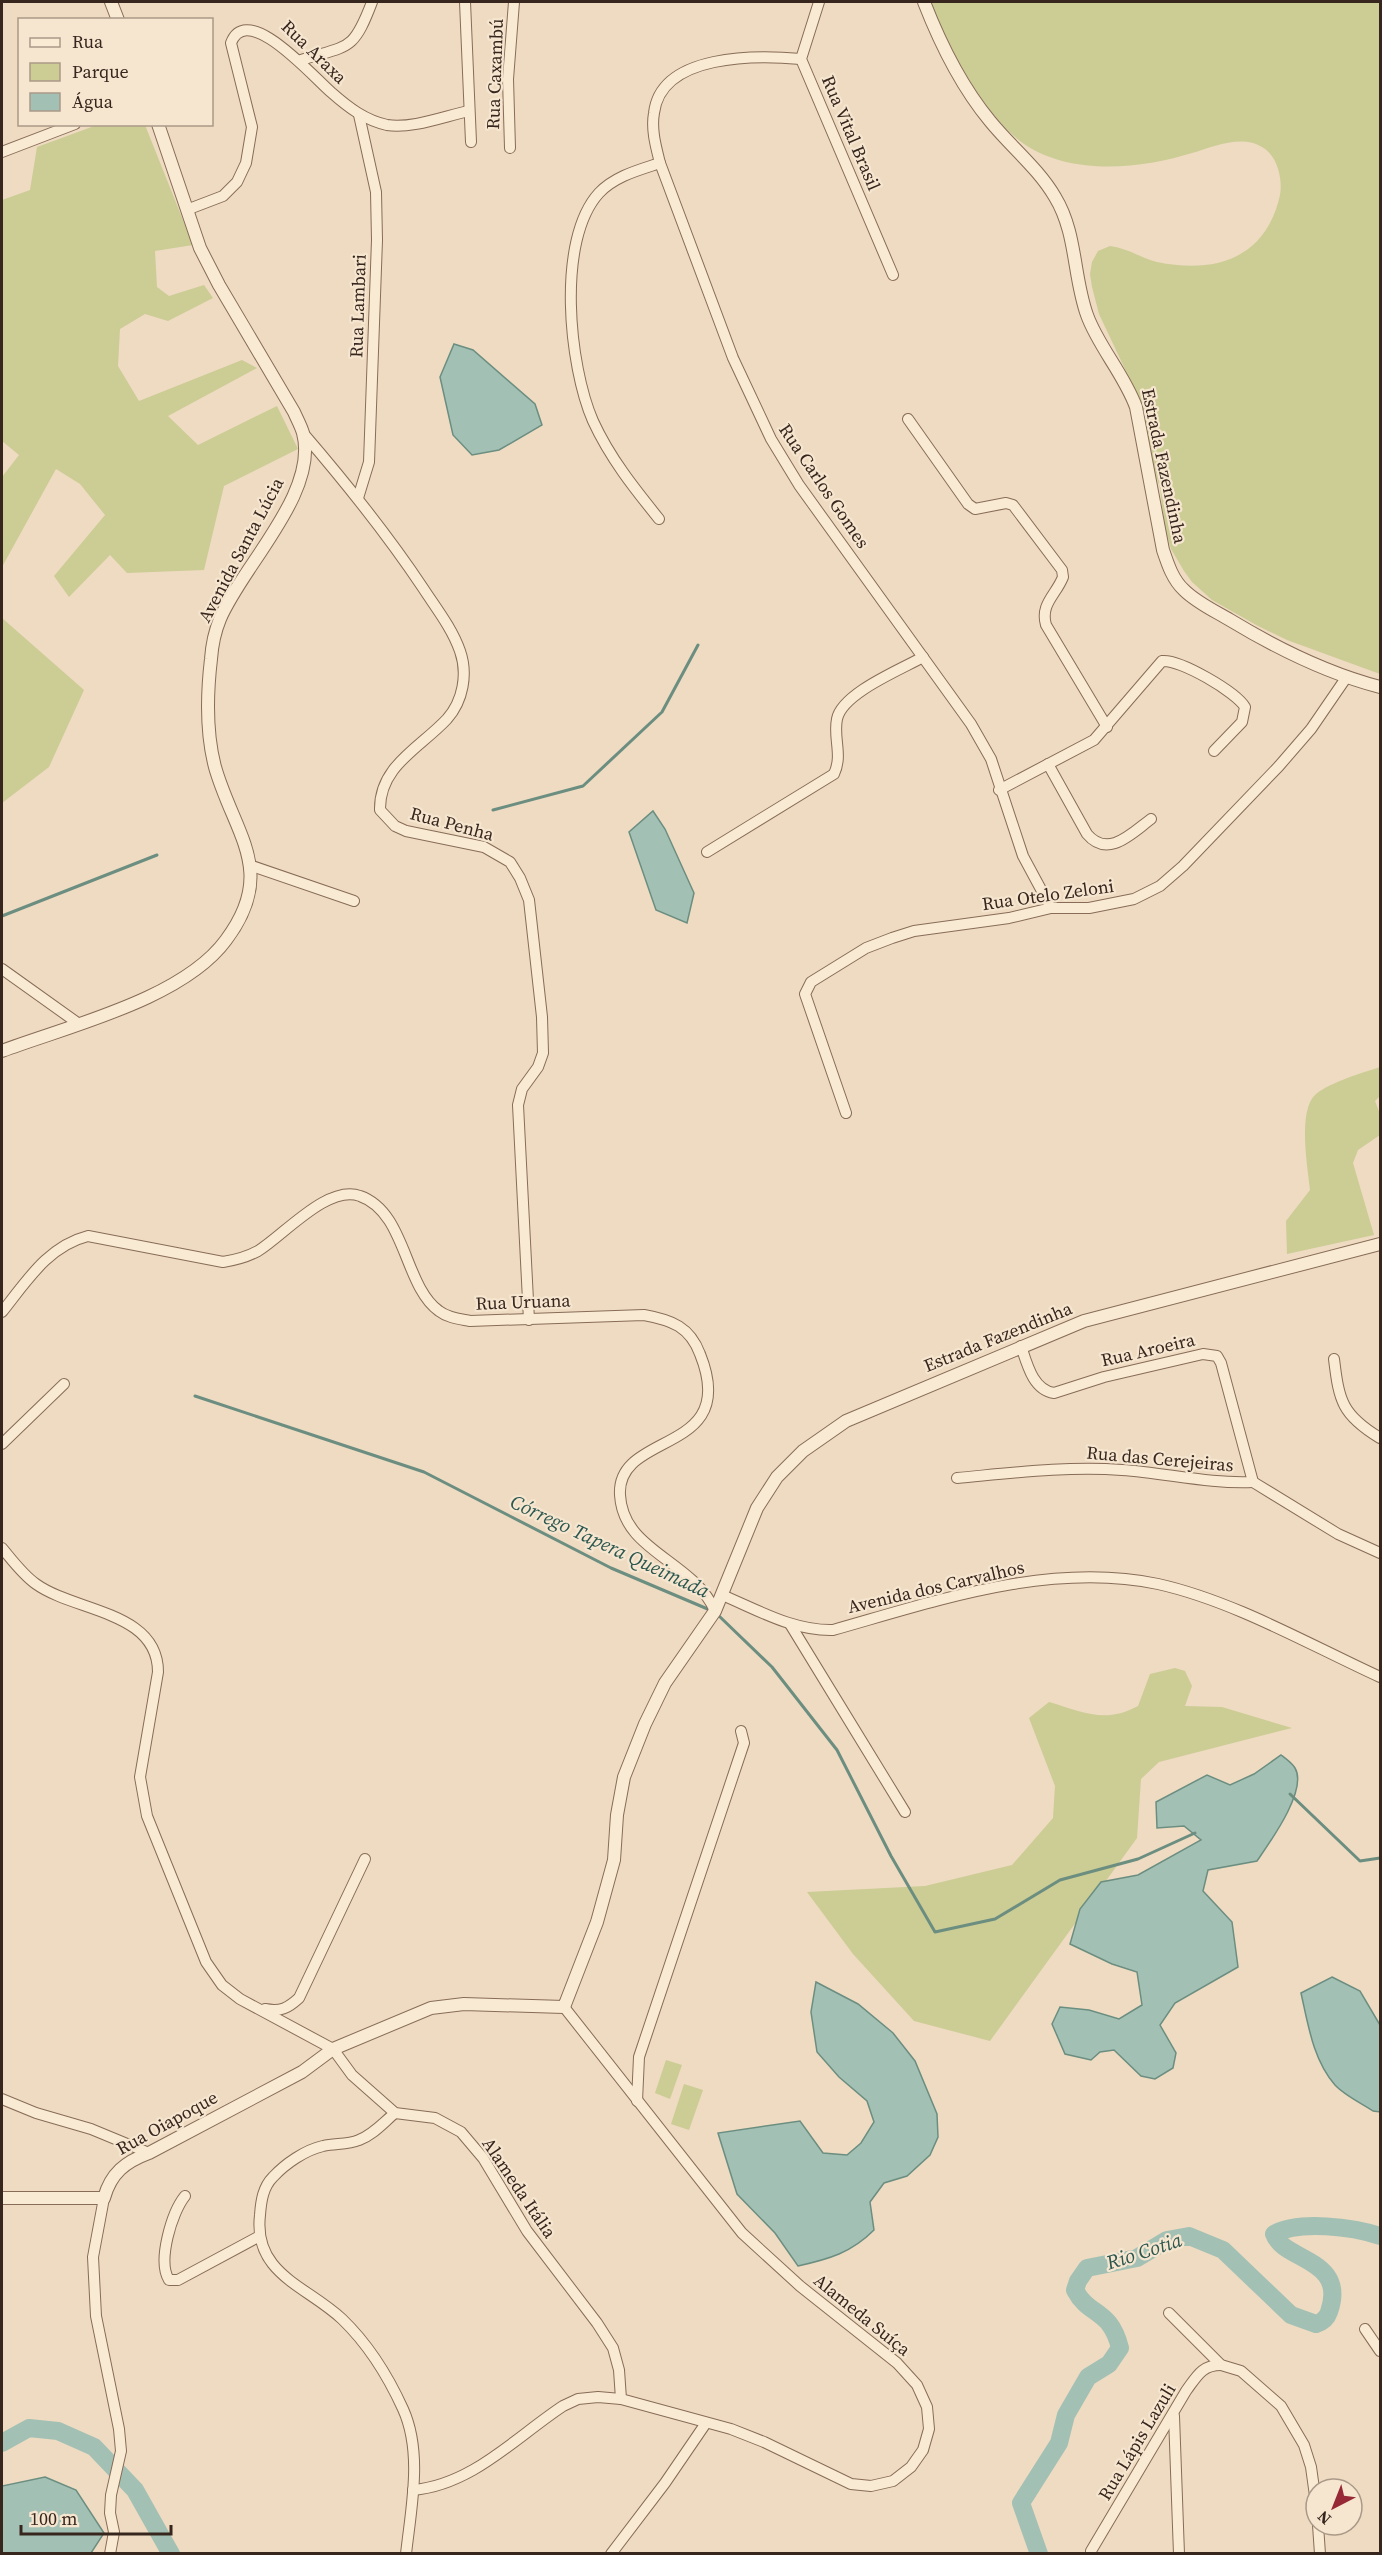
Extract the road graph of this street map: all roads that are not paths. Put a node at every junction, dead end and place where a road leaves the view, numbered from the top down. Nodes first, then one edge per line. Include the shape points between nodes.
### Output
1 (111, 2) edge
2 (372, 2) edge
3 (465, 2) edge
4 (514, 2) edge
5 (819, 2) edge
6 (924, 2) edge
7 (117, 18) edge
8 (801, 59) junction
9 (301, 60) junction
10 (469, 111) junction
11 (359, 116) junction
12 (70, 126) edge
13 (159, 126) edge
14 (471, 142) dead end
15 (510, 148) dead end
16 (2, 152) edge
17 (660, 163) junction
18 (189, 209) junction
19 (893, 275) dead end
20 (908, 418) dead end
21 (303, 433) junction
22 (358, 498) junction
23 (659, 519) dead end
24 (923, 657) junction
25 (1346, 678) junction
26 (1380, 687) edge
27 (1107, 727) junction
28 (1214, 751) dead end
29 (1048, 764) junction
30 (999, 790) junction
31 (1151, 819) dead end
32 (706, 852) dead end
33 (252, 866) junction
34 (354, 901) dead end
35 (1051, 908) junction
36 (2, 969) edge
37 (79, 1024) junction
38 (2, 1051) edge
39 (846, 1113) dead end
40 (1380, 1244) edge
41 (2, 1312) edge
42 (529, 1320) junction
43 (1021, 1346) junction
44 (1334, 1359) dead end
45 (64, 1384) dead end
46 (1380, 1438) edge
47 (2, 1444) edge
48 (957, 1478) dead end
49 (1253, 1482) junction
50 (2, 1548) edge
51 (1380, 1553) edge
52 (722, 1595) junction
53 (713, 1614) junction
54 (790, 1624) junction
55 (1380, 1677) edge
56 (741, 1731) dead end
57 (905, 1812) dead end
58 (365, 1859) dead end
59 (564, 2007) junction
60 (259, 2008) junction
61 (333, 2049) junction
62 (2, 2099) edge
63 (637, 2101) junction
64 (395, 2113) junction
65 (149, 2153) junction
66 (185, 2196) dead end
67 (2, 2198) edge
68 (104, 2198) junction
69 (258, 2237) junction
70 (1169, 2313) dead end
71 (1365, 2329) dead end
72 (1380, 2351) edge
73 (1221, 2365) junction
74 (621, 2399) junction
75 (1174, 2414) junction
76 (706, 2423) junction
77 (1312, 2477) edge
78 (413, 2490) junction
79 (1319, 2537) edge
80 (1091, 2551) dead end
81 (110, 2553) edge
82 (406, 2553) edge
83 (611, 2553) edge
84 (1179, 2553) edge
85 (1320, 2553) edge

1 - 7 street
2 - 9 street via 357,37 348,45
3 - 10 street, Rua Caxambú
4 - 15 street, Rua Caxambú via 508,79
5 - 8 street, Rua Vital Brasil
6 - 25 street, Estrada Fazendinha via 959,75 989,120 1056,198 1074,246 1087,316 1128,385 1136,407 1169,570 1183,590 1200,602 1270,643
8 - 17 street, Rua Carlos Gomes via 735,58 706,63 682,75 662,94 654,111 653,132
8 - 19 street, Rua Vital Brasil
9 - 11 street, Rua Araxa
9 - 18 street, Rua Araxa via 261,25 235,30 232,55 252,127 246,163 237,182 223,196
10 - 11 street, Rua Araxa via 399,126
10 - 14 street, Rua Caxambú
11 - 22 street, Rua Lambari via 376,192 377,240 369,462
12 - 16 street
13 - 18 street, Avenida Santa Lúcia
17 - 23 street via 625,175 592,203 582,219 573,266 578,374 593,420 621,471
17 - 24 street, Rua Carlos Gomes via 733,358 771,439 799,485
18 - 21 street, Avenida Santa Lúcia via 200,248
20 - 27 street via 968,504 975,509 1013,505 1062,570 1063,577 1043,615
21 - 22 street, Rua Penha
21 - 33 street, Avenida Santa Lúcia via 305,453 292,499 219,620 211,659 209,718 214,764
22 - 42 street, Rua Penha via 448,626 461,652 464,672 456,707 387,776 380,810 395,826 406,831 496,852 510,862 529,900 543,1053 522,1089 518,1105
24 - 30 street, Rua Carlos Gomes via 971,724 991,759
24 - 32 street via 860,691 843,706 837,718 839,763 834,774
25 - 26 street, Estrada Fazendinha
25 - 35 street, Rua Otelo Zeloni via 1311,729 1279,766 1160,886 1134,899 1089,908
27 - 28 street via 1155,667 1162,661 1174,661 1234,695 1245,707 1242,722
27 - 29 street via 1094,740
29 - 30 street
29 - 31 street via 1087,834 1096,843 1105,846 1119,842
30 - 35 street, Rua Carlos Gomes via 1023,856
33 - 34 street
33 - 37 street, Avenida Santa Lúcia via 237,923 211,957 150,995
35 - 39 street, Rua Otelo Zeloni via 892,938 866,948 807,987 805,994
36 - 37 street
37 - 38 street, Avenida Santa Lúcia
40 - 43 street, Estrada Fazendinha via 1084,1320
41 - 42 street, Rua Uruana via 49,1255 78,1238 88,1236 223,1262 258,1251 324,1201 340,1194 360,1196 378,1208 393,1228 428,1300 439,1311 470,1320
42 - 53 street, Rua Uruana via 645,1315 683,1327 696,1342 709,1394 706,1409 685,1432 629,1466 621,1479 620,1494 630,1529 700,1585
43 - 49 street, Rua Aroeira via 1040,1387 1054,1393 1192,1356 1217,1356
43 - 52 street, Estrada Fazendinha via 846,1421 803,1451 777,1477 756,1508
44 - 46 street via 1338,1395 1346,1410
45 - 47 street
48 - 49 street, Rua das Cerejeiras via 1076,1468 1189,1476 1222,1483
49 - 51 street via 1338,1534
50 - 60 street via 36,1584 133,1626 158,1656 140,1777 147,1816 206,1962 222,1985
52 - 53 street
52 - 54 street, Avenida dos Carvalhos
53 - 59 street via 665,1683 624,1777 614,1860 597,1922
54 - 55 street, Avenida dos Carvalhos via 810,1630 832,1630 1004,1586 1056,1579 1111,1578 1158,1584 1199,1596
54 - 57 street
56 - 63 street via 744,1743 639,2057
58 - 60 street via 299,1998 281,2010
59 - 61 street, Rua Oiapoque via 464,2004 432,2008
59 - 63 street, Alameda Suíça
60 - 61 street
61 - 64 street via 352,2075
61 - 65 street, Rua Oiapoque via 302,2072
62 - 65 street
63 - 76 street, Alameda Suíça via 742,2233 800,2286 897,2362 917,2385 927,2407 929,2429 923,2450 911,2467 893,2481 871,2486 851,2484 764,2442
64 - 69 street via 360,2140 305,2153 273,2176 261,2201
64 - 74 street, Alameda Itália via 435,2118 461,2132 483,2158 527,2231 613,2348
65 - 68 street, Rua Oiapoque via 130,2160 117,2171
66 - 69 street via 176,2207 168,2230 169,2280 178,2280
67 - 68 street
68 - 81 street, Rua Oiapoque via 93,2256 96,2316 121,2451 111,2495 114,2532
69 - 78 street via 288,2281 341,2318 384,2372 404,2411 414,2461
70 - 73 street
71 - 72 street
73 - 75 street, Rua Lápis Lazuli via 1201,2370
73 - 77 street via 1241,2371 1281,2406 1293,2423
74 - 76 street, Alameda Suíça
74 - 78 street, Alameda Suíça via 578,2399 473,2470 452,2481
75 - 80 street, Rua Lápis Lazuli
75 - 84 street
76 - 83 street
78 - 82 street
79 - 85 street

